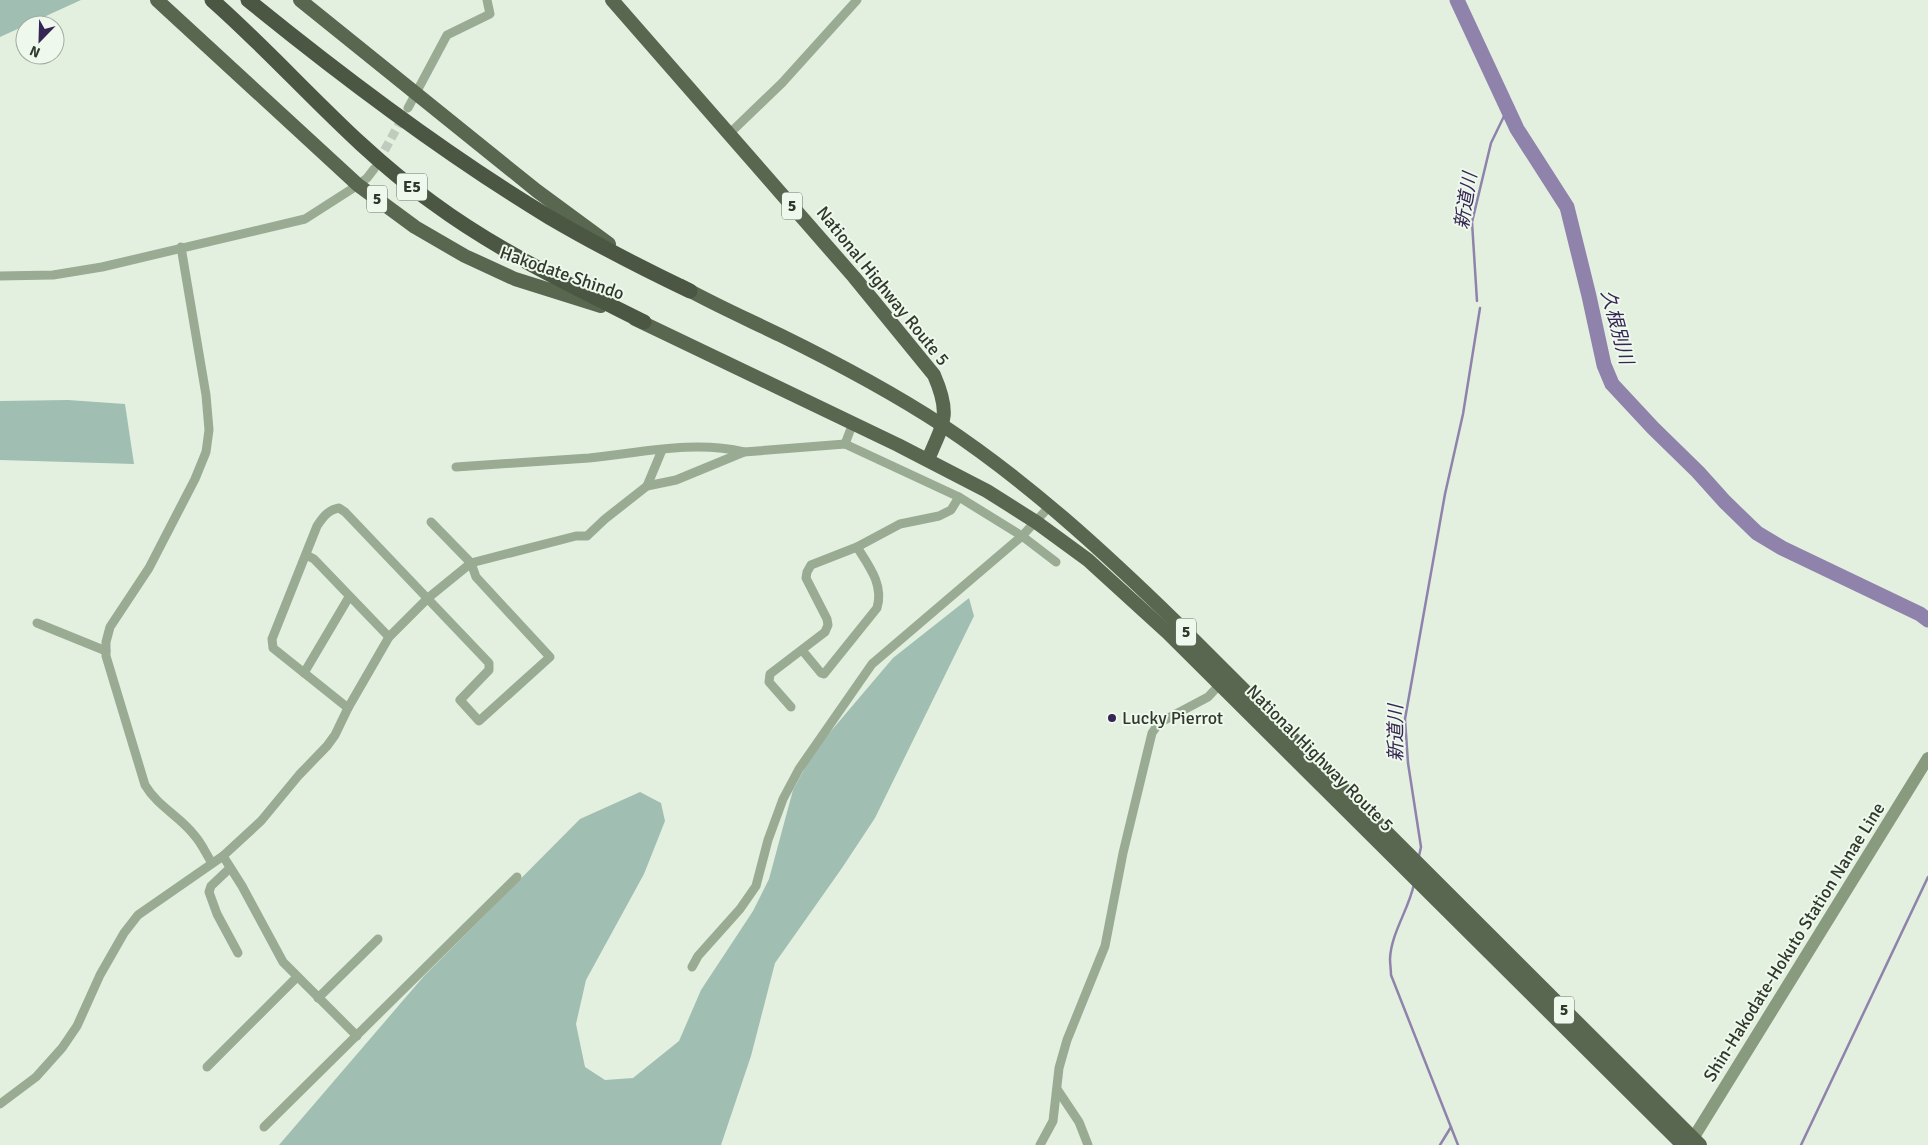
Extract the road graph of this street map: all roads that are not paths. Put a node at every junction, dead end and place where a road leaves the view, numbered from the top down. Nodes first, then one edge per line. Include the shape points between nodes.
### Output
1 (157, 0) edge
2 (248, 0) edge
3 (300, 0) edge
4 (487, 0) edge
5 (612, 0) edge
6 (857, 0) edge
7 (214, 2) edge
8 (416, 93) junction
9 (408, 108) tunnel mouth
10 (729, 134) junction
11 (374, 169) tunnel mouth
12 (358, 185) junction
13 (181, 247) junction
14 (0, 276) edge
15 (690, 291) junction
16 (644, 322) junction
17 (853, 423) junction
18 (942, 426) junction
19 (845, 444) junction
20 (662, 450) junction
21 (744, 452) junction
22 (928, 460) junction
23 (456, 467) dead end
24 (647, 486) junction
25 (959, 497) junction
26 (1050, 506) junction
27 (431, 522) dead end
28 (1036, 522) junction
29 (1022, 536) junction
30 (858, 547) junction
31 (306, 554) junction
32 (1056, 562) dead end
33 (471, 563) junction
34 (349, 597) junction
35 (428, 598) junction
36 (37, 623) dead end
37 (389, 637) junction
38 (802, 650) junction
39 (106, 651) junction
40 (304, 673) junction
41 (1224, 680) junction
42 (791, 707) dead end
43 (348, 708) junction
44 (1928, 758) edge
45 (223, 856) junction
46 (212, 863) junction
47 (230, 868) junction
48 (517, 876) dead end
49 (378, 939) dead end
50 (238, 953) dead end
51 (692, 967) dead end
52 (297, 977) junction
53 (318, 998) junction
54 (357, 1036) junction
55 (207, 1067) dead end
56 (1057, 1089) junction
57 (0, 1104) edge
58 (264, 1127) dead end
59 (1691, 1143) edge
60 (1040, 1145) edge
61 (1088, 1145) edge

1 - 12 highway, Hakodate Shindo / 5
2 - 15 highway via 358,87 474,170 570,229
3 - 8 highway, Hakodate Shindo / 5
4 - 8 street via 490,14 447,35
5 - 10 highway, National Highway Route 5 / 5
6 - 10 street via 782,83
7 - 16 highway, E5 via 366,148 432,202 487,240
8 - 9 street
8 - 15 highway, Hakodate Shindo / 5 via 593,233
10 - 18 highway, National Highway Route 5 / 5 via 854,277 934,375 942,394
11 - 12 street
12 - 13 street via 305,219
12 - 16 highway, Hakodate Shindo / 5 via 415,227 473,260 532,286
13 - 14 street via 102,267 53,275
13 - 39 street via 206,395 209,430 206,452 196,479 149,568 110,627
15 - 18 highway, Hakodate Shindo / 5 via 820,355
16 - 17 highway, Hakodate Shindo / 5
17 - 19 street
17 - 22 highway, Hakodate Shindo / 5
18 - 22 highway, National Highway Route 5 / 5
18 - 26 highway, National Highway Route 5 / 5
19 - 21 street
19 - 25 street
20 - 21 street via 693,447
20 - 23 street
20 - 24 street
21 - 24 street via 676,480
22 - 28 highway, National Highway Route 5 / 5
24 - 33 street via 587,536
25 - 29 street
25 - 30 street via 950,510 939,516 900,524
26 - 28 street
26 - 41 highway, National Highway Route 5 / 5 via 1127,575
27 - 33 street
28 - 29 street
28 - 41 highway, National Highway Route 5 / 5 via 1088,560
29 - 32 street
29 - 51 street via 872,664 799,769 783,799 756,886
30 - 38 street via 810,565 806,578 828,625 826,632
30 - 38 street via 876,579 880,599 877,608 824,674
31 - 34 street
31 - 35 street via 324,515 339,508
31 - 40 street via 272,639 272,648
33 - 35 street
33 - 35 street via 476,577 550,656 479,721 460,700 489,670 489,663
34 - 37 street
34 - 40 street
35 - 37 street
36 - 39 street
37 - 43 street
38 - 42 street via 769,678
39 - 46 street via 145,785 160,806 196,836
40 - 43 street
41 - 56 street via 1208,697 1160,723 1152,733 1105,946 1067,1040
41 - 59 highway, National Highway Route 5 / 5
43 - 45 street via 327,746 261,821
44 - 59 main road, Shin-Hakodate-Hokuto Station Nanae Line
45 - 46 street
45 - 47 street
46 - 57 street via 138,915 104,966 77,1026 62,1048 36,1077
47 - 50 street via 209,892
47 - 52 street via 283,962
48 - 54 street
49 - 53 street
52 - 53 street
52 - 55 street
53 - 54 street
54 - 58 street
56 - 60 street via 1052,1121
56 - 61 street via 1079,1122

